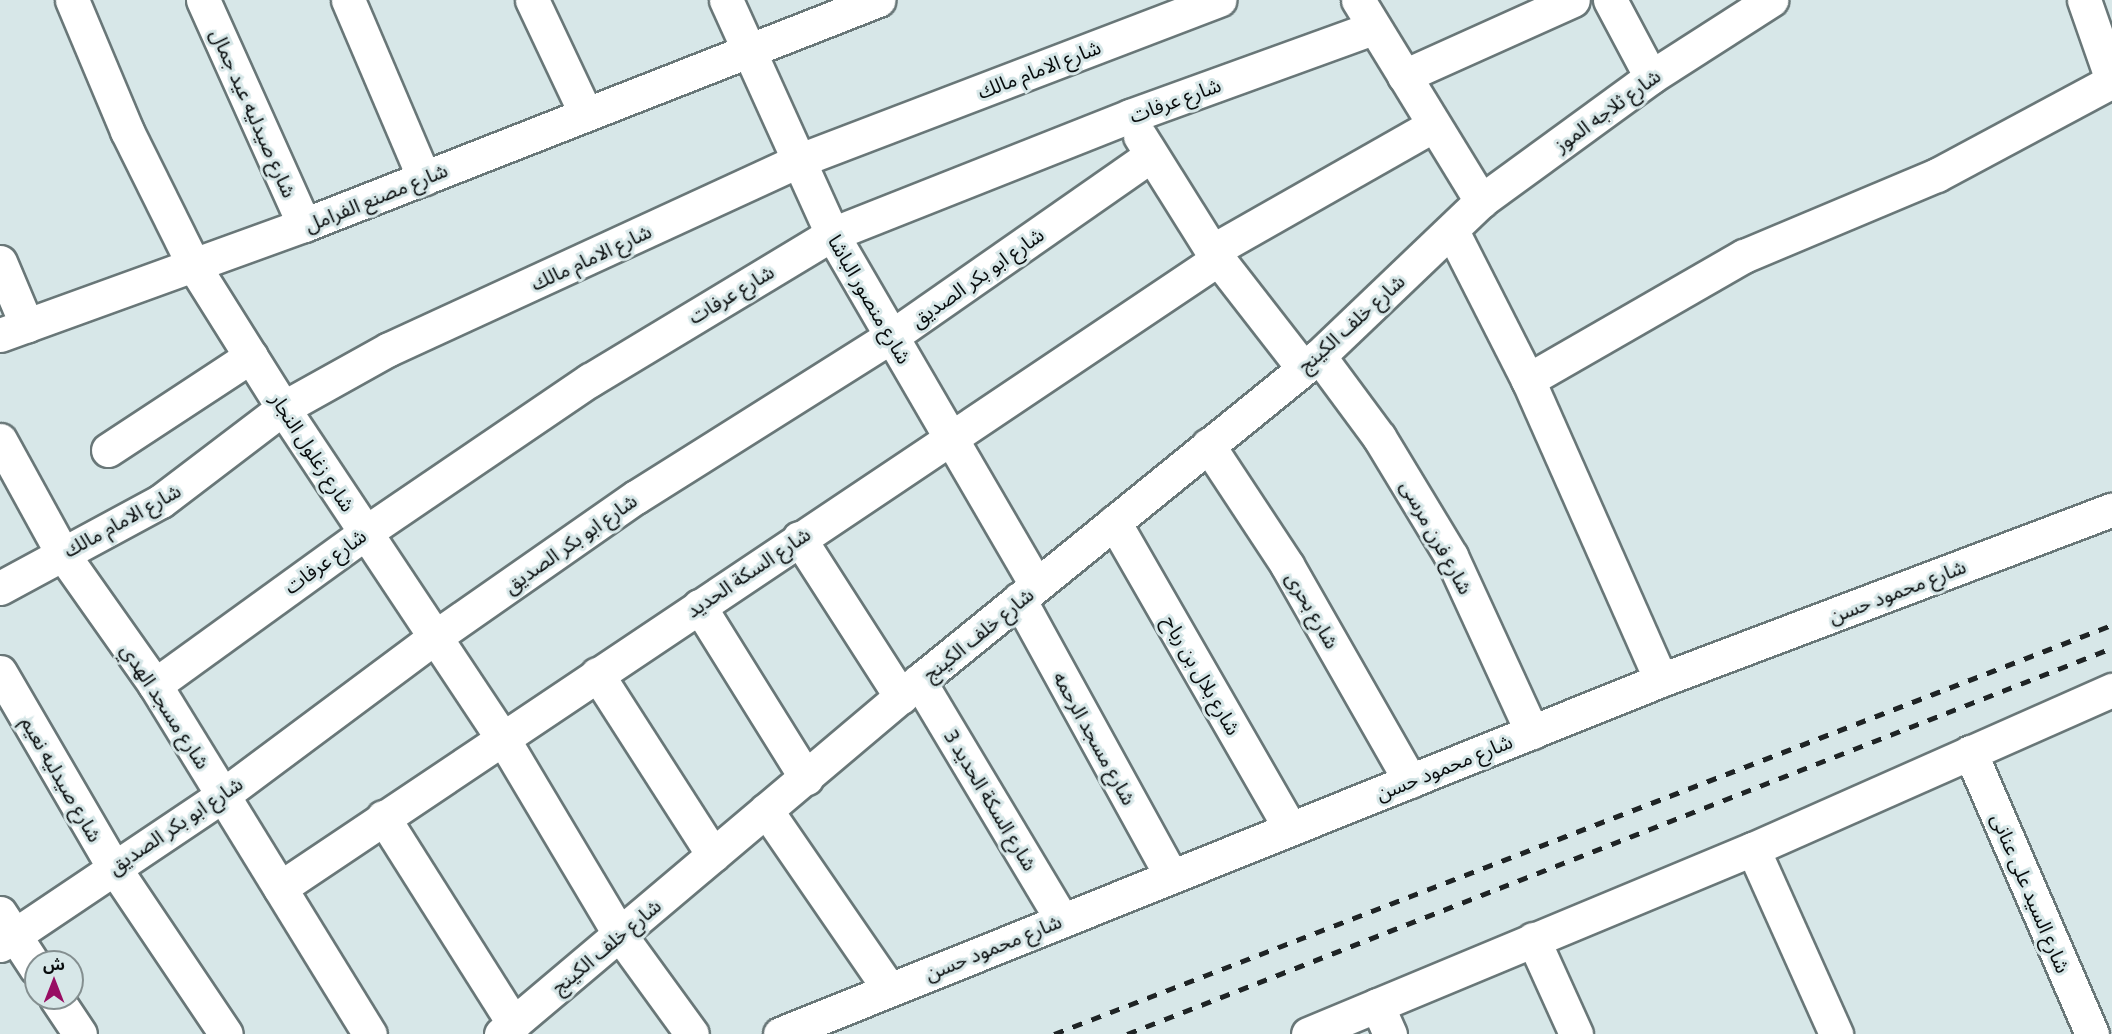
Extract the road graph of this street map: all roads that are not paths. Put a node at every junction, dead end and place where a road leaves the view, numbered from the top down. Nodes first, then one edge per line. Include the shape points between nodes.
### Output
1 (72, 0) edge
2 (203, 0) edge
3 (348, 0) edge
4 (532, 0) edge
5 (726, 0) edge
6 (878, 0) edge
7 (1220, 0) edge
8 (1573, 0) edge
9 (1610, 0) edge
10 (1771, 0) edge
11 (2084, 0) edge
12 (1366, 14) edge
13 (749, 50) junction
14 (1404, 76) junction
15 (1651, 77) junction
16 (2112, 80) edge
17 (585, 112) junction
18 (1130, 116) junction
19 (1434, 125) junction
20 (1150, 155) junction
21 (800, 160) junction
22 (424, 178) junction
23 (1480, 201) junction
24 (304, 225) junction
25 (1452, 231) junction
26 (832, 234) junction
27 (1215, 255) junction
28 (0, 262) edge
29 (194, 266) junction
30 (14, 330) edge
31 (892, 336) junction
32 (251, 356) junction
33 (1311, 362) junction
34 (1528, 380) junction
35 (283, 408) junction
36 (950, 438) junction
37 (0, 440) edge
38 (1208, 445) junction
39 (108, 450) dead end
40 (2112, 510) edge
41 (1114, 522) junction
42 (366, 532) junction
43 (799, 538) junction
44 (62, 553) junction
45 (0, 588) edge
46 (1028, 592) junction
47 (699, 606) junction
48 (435, 637) junction
49 (0, 672) edge
50 (597, 674) junction
51 (1661, 680) junction
52 (155, 685) junction
53 (910, 689) junction
54 (2112, 690) edge
55 (1532, 732) junction
56 (502, 737) junction
57 (1970, 753) junction
58 (806, 778) junction
59 (1410, 780) junction
60 (223, 795) junction
61 (766, 810) junction
62 (383, 817) junction
63 (1290, 828) junction
64 (1753, 849) junction
65 (713, 855) junction
66 (113, 866) junction
67 (1170, 876) junction
68 (280, 888) junction
69 (1062, 920) junction
70 (5, 931) edge
71 (620, 935) junction
72 (1533, 939) junction
73 (24, 954) edge
74 (889, 988) junction
75 (1377, 1005) junction
76 (64, 1010) edge
77 (508, 1029) edge
78 (80, 1034) edge
79 (226, 1034) edge
80 (370, 1034) edge
81 (692, 1034) edge
82 (780, 1034) edge
83 (1308, 1034) edge
84 (1390, 1034) edge
85 (1576, 1034) edge
86 (1836, 1034) edge
87 (2092, 1034) edge

1 - 29 street, شارع زغلول النجار via 127,131
2 - 24 street, شارع صيدليه عيد جمال
3 - 22 street
4 - 17 street
5 - 13 street, شارع منصور الباشا
6 - 13 street, شارع مصنع الفرامل
7 - 21 street, شارع الامام مالك
8 - 14 street
9 - 15 street
10 - 15 street, شارع ثلاجه الموز
11 - 16 street
12 - 14 street
12 - 18 street, شارع عرفات
13 - 17 street, شارع مصنع الفرامل
13 - 21 street, شارع منصور الباشا
14 - 19 street
15 - 23 street, شارع ثلاجه الموز
16 - 34 street via 1937,175 1744,256
17 - 22 street, شارع مصنع الفرامل
18 - 20 street, شارع فرن مرسى
18 - 26 street, شارع عرفات
19 - 23 street
19 - 27 street, شارع السكة الحديد
20 - 27 street, شارع فرن مرسى
20 - 31 street, شارع ابو بكر الصديق
21 - 26 street, شارع منصور الباشا
21 - 35 street, شارع الامام مالك via 389,349
22 - 24 street, شارع مصنع الفرامل
23 - 25 street, شارع ثلاجه الموز
24 - 29 street, شارع مصنع الفرامل
25 - 33 street, شارع خلف الكينج
25 - 34 street
26 - 31 street, شارع منصور الباشا
26 - 42 street, شارع عرفات via 590,380
27 - 33 street, شارع فرن مرسى
27 - 36 street, شارع السكة الحديد
28 - 30 street
29 - 30 street, شارع مصنع الفرامل
29 - 32 street, شارع زغلول النجار
31 - 36 street, شارع منصور الباشا
31 - 48 street, شارع ابو بكر الصديق via 691,460
32 - 35 street, شارع زغلول النجار
32 - 39 street
33 - 38 street, شارع خلف الكينج
33 - 55 street, شارع فرن مرسى via 1379,437 1451,556
34 - 51 street
35 - 42 street, شارع زغلول النجار
35 - 44 street, شارع الامام مالك via 175,492
36 - 43 street, شارع السكة الحديد
36 - 46 street, شارع منصور الباشا
37 - 44 street, شارع مسجد الهدي
38 - 41 street, شارع خلف الكينج
38 - 59 street, شارع بحرى via 1287,565
40 - 51 street, شارع محمود حسن
41 - 46 street, شارع خلف الكينج
41 - 63 street, شارع بلال بن رباح
42 - 48 street, شارع زغلول النجار
42 - 52 street, شارع عرفات
43 - 47 street, شارع السكة الحديد
43 - 53 street, شارع السكة الحديد 3
44 - 45 street, شارع الامام مالك
44 - 52 street, شارع مسجد الهدي
46 - 53 street, شارع خلف الكينج
46 - 67 street, شارع مسجد الرحمه
47 - 50 street, شارع السكة الحديد
47 - 58 street
48 - 56 street, شارع زغلول النجار
48 - 60 street, شارع ابو بكر الصديق
49 - 66 street, شارع صيدليه نعيم
50 - 56 street, شارع السكة الحديد
50 - 65 street
51 - 55 street, شارع محمود حسن
52 - 60 street, شارع مسجد الهدي
53 - 58 street, شارع خلف الكينج
53 - 69 street, شارع السكة الحديد 3
54 - 57 street
55 - 59 street, شارع محمود حسن
56 - 62 street, شارع السكة الحديد
56 - 71 street, شارع زغلول النجار
57 - 64 street
57 - 87 street, شارع السيد على عنانى
58 - 61 street, شارع خلف الكينج
59 - 63 street, شارع محمود حسن
60 - 66 street, شارع ابو بكر الصديق
60 - 68 street, شارع مسجد الهدي
61 - 65 street, شارع خلف الكينج
61 - 74 street
62 - 68 street, شارع السكة الحديد
62 - 77 street
63 - 67 street, شارع محمود حسن
64 - 72 street
64 - 86 street
65 - 71 street, شارع خلف الكينج
66 - 70 street, شارع ابو بكر الصديق
66 - 79 street, شارع صيدليه نعيم
67 - 69 street, شارع محمود حسن
68 - 80 street, شارع مسجد الهدي
69 - 74 street, شارع محمود حسن
70 - 73 street
71 - 77 street, شارع خلف الكينج
71 - 81 street, شارع زغلول النجار
72 - 75 street
72 - 85 street
74 - 82 street, شارع محمود حسن
75 - 83 street
75 - 84 street
76 - 78 street

